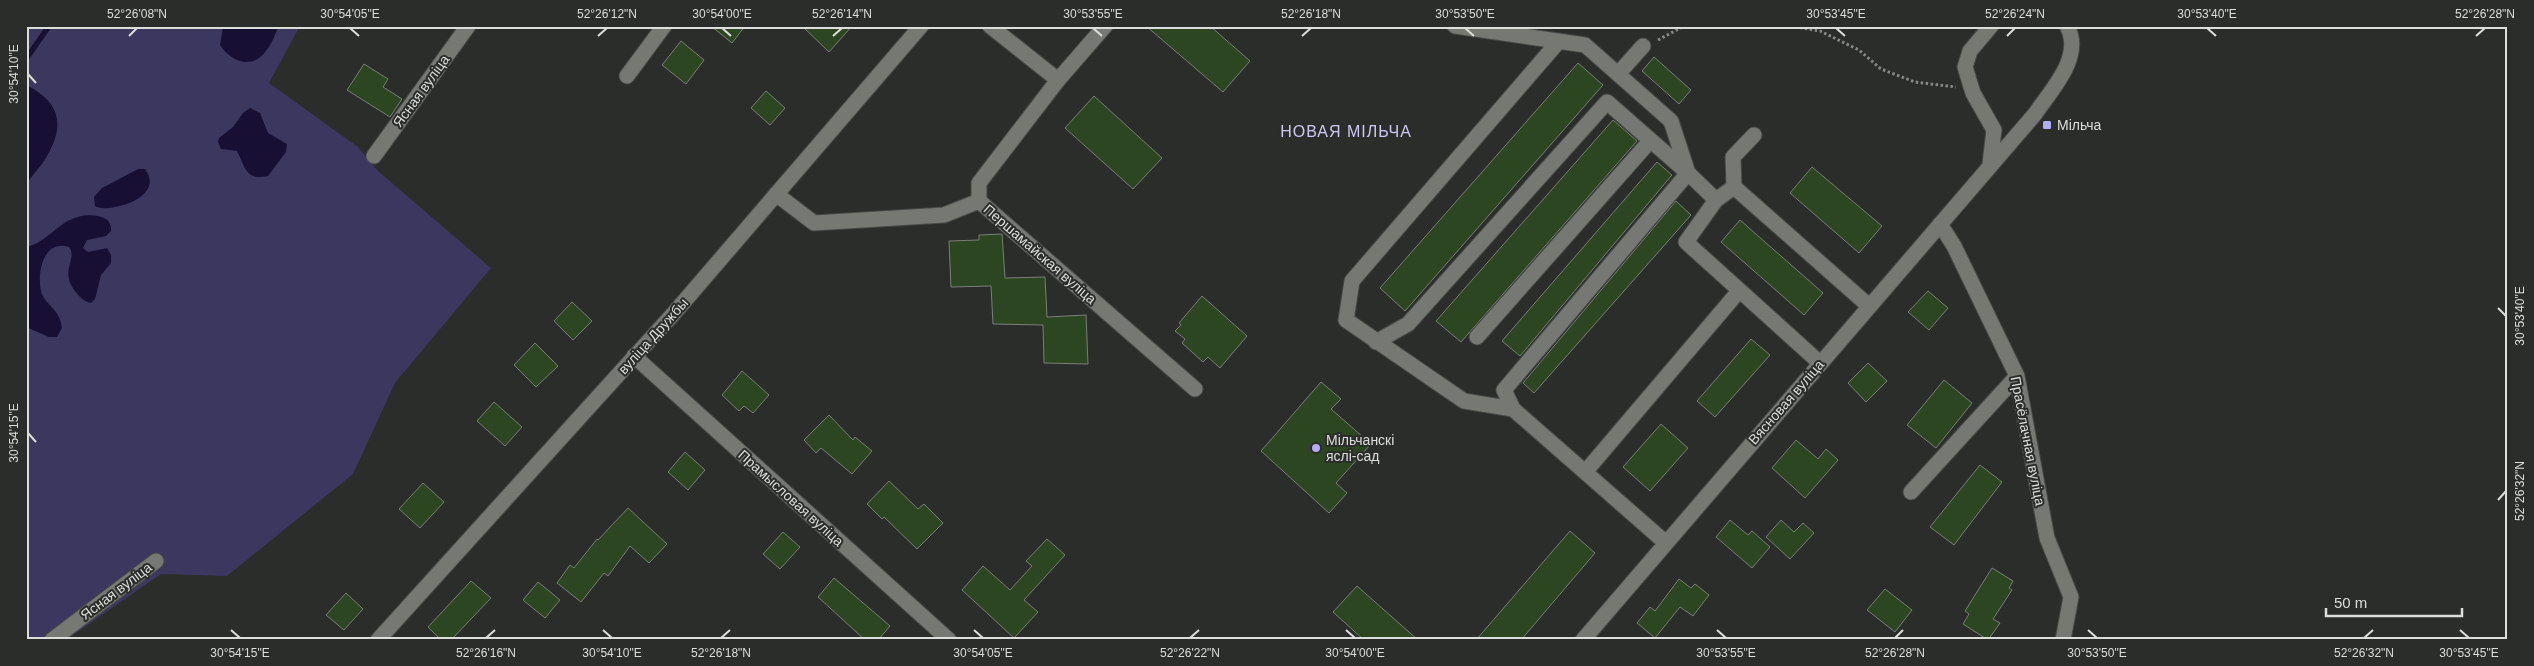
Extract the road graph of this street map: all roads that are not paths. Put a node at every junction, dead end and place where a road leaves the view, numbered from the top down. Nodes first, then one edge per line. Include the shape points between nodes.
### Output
1 (468, 26) edge
2 (664, 26) edge
3 (921, 26) edge
4 (990, 26) edge
5 (1105, 26) edge
6 (1455, 26) edge
7 (1991, 26) edge
8 (2067, 26) edge
9 (1559, 41) junction
10 (1643, 46) road end
11 (1618, 74) junction
12 (627, 76) dead end
13 (1058, 80) junction
14 (1754, 135) dead end
15 (1650, 141) junction
16 (374, 156) dead end
17 (1990, 164) junction
18 (1688, 174) junction
19 (1734, 187) junction
20 (776, 194) junction
21 (979, 200) junction
22 (1716, 200) junction
23 (1940, 224) junction
24 (1739, 291) junction
25 (1869, 306) junction
26 (1477, 337) dead end
27 (1376, 342) junction
28 (634, 356) junction
29 (1820, 363) junction
30 (2017, 376) junction
31 (1196, 388) dead end
32 (1513, 409) junction
33 (1586, 471) junction
34 (1911, 492) dead end
35 (1666, 543) junction
36 (156, 561) dead end
37 (947, 639) edge
38 (52, 640) edge
39 (378, 640) edge
40 (1583, 640) edge
41 (2063, 640) edge

1 - 16 street, Ясная вуліца
2 - 12 street
3 - 20 street, вуліца Дружбы
4 - 13 street
5 - 13 street
6 - 9 street
7 - 17 street via 1970,51 1965,67 1973,94 1994,130
8 - 17 street, Вясновая вуліца via 2072,48 2068,64 2035,114
9 - 11 street via 1585,45
9 - 27 street via 1352,281 1346,320
10 - 11 street
11 - 18 street via 1671,122
13 - 21 street via 979,184
14 - 19 street via 1733,157
15 - 18 street
15 - 26 street
15 - 27 street via 1608,102 1408,324
17 - 23 street, Вясновая вуліца
18 - 22 street
18 - 32 street via 1504,390
19 - 22 street
19 - 25 street
20 - 21 street, Першамайская вуліца via 814,223 944,215
20 - 28 street, вуліца Дружбы
21 - 31 street, Першамайская вуліца
22 - 24 street via 1686,242
23 - 25 street, Вясновая вуліца
23 - 30 street, Прасёлачная вуліца via 1954,246
24 - 29 street
24 - 33 street
25 - 29 street, Вясновая вуліца
27 - 32 street via 1464,400
28 - 37 street, Прамысловая вуліца
28 - 39 street, вуліца Дружбы
29 - 35 street, Вясновая вуліца
30 - 34 street
30 - 41 street, Прасёлачная вуліца via 2047,538 2070,597
32 - 33 street
33 - 35 street
35 - 40 street, Вясновая вуліца
36 - 38 street, Ясная вуліца

